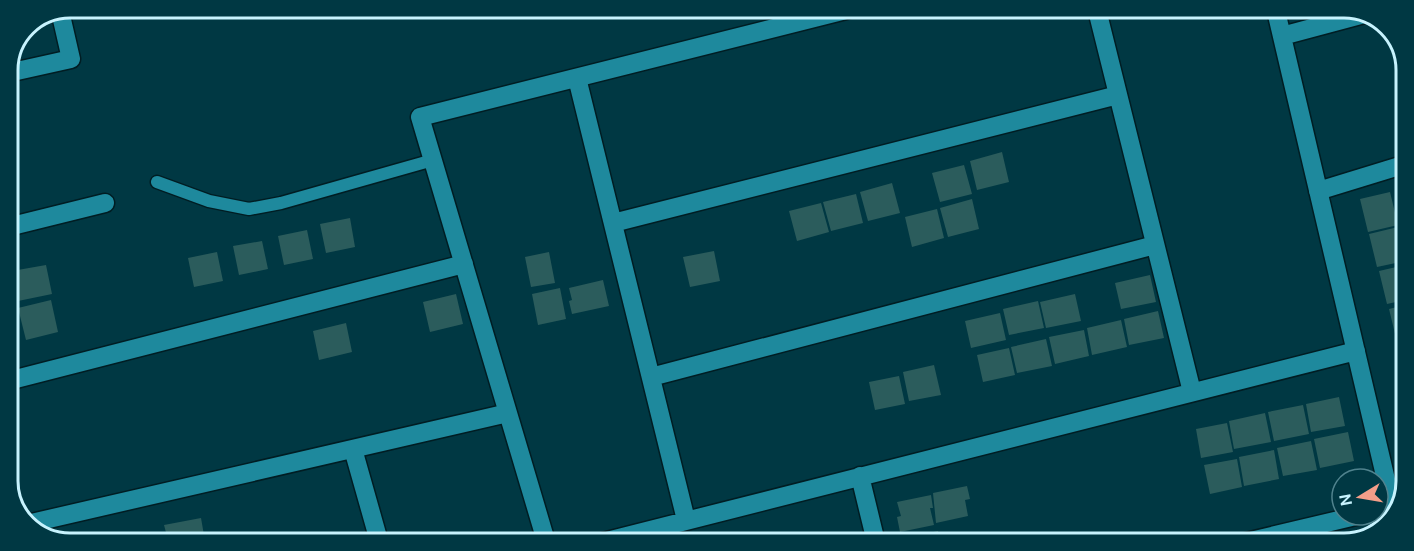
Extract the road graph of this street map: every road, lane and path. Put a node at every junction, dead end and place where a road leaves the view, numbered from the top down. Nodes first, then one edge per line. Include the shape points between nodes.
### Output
1 (778, 18) edge
2 (1099, 18) edge
3 (1278, 18) edge
4 (1348, 18) edge
5 (62, 19) edge
6 (1282, 36) junction
7 (18, 71) edge
8 (577, 78) junction
9 (1118, 95) junction
10 (433, 160) junction
11 (1396, 167) edge
12 (157, 182) dead end
13 (1318, 191) junction
14 (105, 203) dead end
15 (613, 223) junction
16 (18, 225) edge
17 (1155, 245) junction
18 (464, 264) junction
19 (1356, 351) junction
20 (651, 377) junction
21 (18, 378) edge
22 (1192, 392) junction
23 (508, 413) junction
24 (353, 449) junction
25 (1379, 467) edge
26 (860, 477) junction
27 (686, 520) junction
28 (38, 521) edge
29 (1330, 522) edge
30 (377, 533) edge
31 (544, 533) edge
32 (637, 533) edge
33 (874, 533) edge
34 (1284, 533) edge

1 - 8 street
2 - 9 street
3 - 6 street
4 - 6 street
5 - 7 street via 71,59
6 - 13 street
8 - 10 street via 420,117
8 - 15 street
9 - 15 street
9 - 17 street
10 - 12 lane via 249,209 208,201
10 - 18 street
11 - 13 street
13 - 19 street
14 - 16 street
15 - 20 street
17 - 20 street
17 - 22 street
18 - 21 street
18 - 23 street
19 - 22 street
19 - 25 street
20 - 27 street
22 - 26 street
23 - 24 street
23 - 31 street
24 - 28 street
24 - 30 street
26 - 27 street
26 - 33 street
27 - 32 street
29 - 34 street

